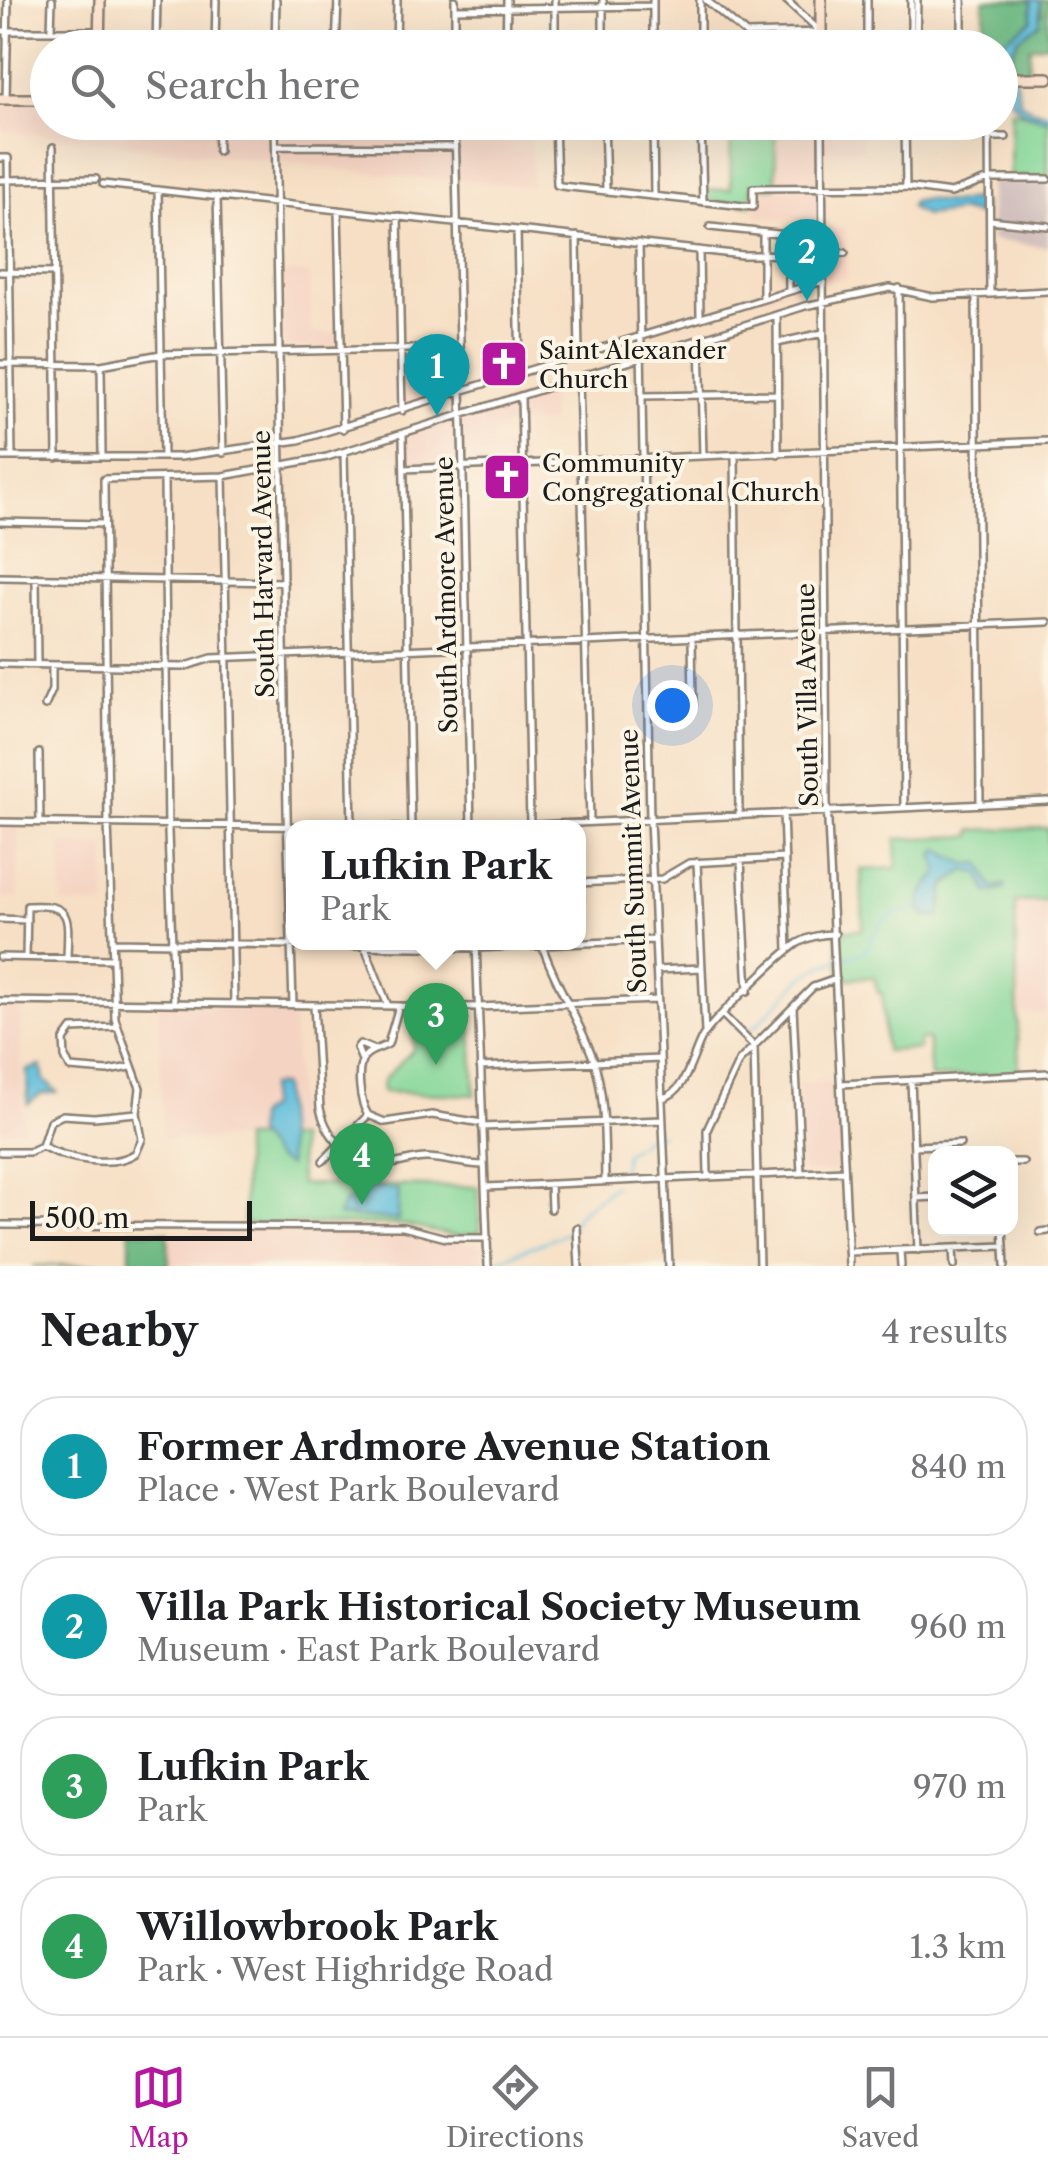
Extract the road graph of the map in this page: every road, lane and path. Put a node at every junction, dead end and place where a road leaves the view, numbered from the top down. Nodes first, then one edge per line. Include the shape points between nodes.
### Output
1 (8, 0) edge
2 (52, 0) edge
3 (100, 0) edge
4 (157, 0) edge
5 (216, 0) edge
6 (276, 0) edge
7 (338, 0) edge
8 (397, 0) edge
9 (455, 0) edge
10 (506, 0) edge
11 (703, 0) edge
12 (786, 0) edge
13 (821, 0) edge
14 (867, 0) edge
15 (914, 0) edge
16 (962, 0) edge
17 (603, 3) edge
18 (653, 3) edge
19 (555, 4) edge
20 (506, 8) junction
21 (455, 10) junction
22 (51, 30) edge
23 (99, 30) edge
24 (156, 30) edge
25 (215, 30) edge
26 (275, 30) edge
27 (337, 30) edge
28 (396, 30) edge
29 (455, 30) edge
30 (506, 30) edge
31 (555, 30) edge
32 (603, 30) edge
33 (653, 30) edge
34 (701, 30) edge
35 (741, 30) edge
36 (819, 30) edge
37 (821, 30) edge
38 (866, 30) edge
39 (914, 30) edge
40 (962, 30) edge
41 (4, 31) edge
42 (30, 31) edge
43 (1018, 78) edge
44 (1048, 78) edge
45 (3, 99) edge
46 (30, 99) edge
47 (218, 140) edge
48 (276, 140) edge
49 (456, 140) edge
50 (556, 140) edge
51 (605, 140) edge
52 (653, 140) edge
53 (701, 140) edge
54 (822, 140) edge
55 (905, 140) edge
56 (990, 140) edge
57 (53, 146) dead end
58 (276, 146) junction
59 (456, 146) junction
60 (218, 151) dead end
61 (4, 158) edge
62 (989, 179) junction
63 (1048, 179) edge
64 (4, 180) edge
65 (53, 180) junction
66 (822, 188) junction
67 (906, 188) junction
68 (158, 190) junction
69 (606, 191) junction
70 (217, 196) junction
71 (654, 196) junction
72 (703, 202) junction
73 (277, 203) junction
74 (338, 210) junction
75 (398, 216) junction
76 (990, 220) junction
77 (458, 223) junction
78 (1048, 226) edge
79 (710, 227) dead end
80 (517, 230) junction
81 (762, 234) junction
82 (577, 236) junction
83 (639, 243) junction
84 (699, 250) junction
85 (822, 254) junction
86 (845, 254) dead end
87 (762, 255) junction
88 (788, 255) junction
89 (0, 272) edge
90 (10, 272) junction
91 (54, 273) junction
92 (823, 281) junction
93 (899, 288) junction
94 (789, 290) junction
95 (1048, 291) edge
96 (990, 294) junction
97 (976, 295) junction
98 (763, 298) junction
99 (823, 301) junction
100 (776, 315) junction
101 (700, 316) junction
102 (823, 333) junction
103 (641, 335) junction
104 (700, 340) junction
105 (777, 343) junction
106 (460, 348) junction
107 (401, 349) junction
108 (341, 350) junction
109 (280, 352) junction
110 (220, 353) junction
111 (161, 354) junction
112 (579, 354) junction
113 (641, 358) junction
114 (0, 364) edge
115 (10, 364) junction
116 (55, 365) junction
117 (101, 365) junction
118 (520, 374) junction
119 (580, 378) junction
120 (461, 392) junction
121 (777, 394) junction
122 (702, 395) junction
123 (642, 396) junction
124 (520, 397) junction
125 (402, 411) junction
126 (462, 417) junction
127 (343, 430) junction
128 (403, 435) junction
129 (1048, 442) edge
130 (282, 444) junction
131 (978, 445) junction
132 (900, 448) junction
133 (344, 452) junction
134 (824, 452) junction
135 (223, 453) junction
136 (778, 454) junction
137 (735, 456) junction
138 (0, 457) edge
139 (12, 457) junction
140 (102, 457) junction
141 (163, 457) junction
142 (704, 457) junction
143 (57, 458) junction
144 (644, 460) junction
145 (582, 462) junction
146 (522, 464) junction
147 (282, 467) junction
148 (463, 467) junction
149 (404, 469) junction
150 (223, 476) junction
151 (164, 480) junction
152 (0, 522) edge
153 (104, 524) junction
154 (0, 577) edge
155 (36, 577) junction
156 (105, 578) junction
157 (165, 579) junction
158 (224, 580) junction
159 (284, 582) junction
160 (1048, 622) edge
161 (979, 625) junction
162 (902, 628) junction
163 (826, 631) junction
164 (737, 635) junction
165 (692, 637) junction
166 (647, 639) junction
167 (586, 642) junction
168 (526, 644) junction
169 (467, 646) junction
170 (408, 649) junction
171 (348, 652) junction
172 (285, 655) junction
173 (226, 658) junction
174 (0, 664) edge
175 (38, 665) junction
176 (52, 666) junction
177 (106, 666) junction
178 (166, 667) junction
179 (692, 705) dead end
180 (45, 706) dead end
181 (39, 754) dead end
182 (1048, 801) edge
183 (980, 804) junction
184 (904, 808) junction
185 (828, 812) junction
186 (783, 814) junction
187 (738, 815) junction
188 (650, 819) junction
189 (287, 820) edge
190 (352, 820) edge
191 (411, 820) edge
192 (471, 820) edge
193 (530, 820) edge
194 (0, 822) edge
195 (40, 822) junction
196 (586, 822) edge
197 (590, 822) junction
198 (108, 824) junction
199 (168, 824) junction
200 (228, 825) junction
201 (286, 826) edge
202 (785, 858) junction
203 (741, 860) junction
204 (697, 862) junction
205 (653, 880) junction
206 (586, 883) edge
207 (0, 919) edge
208 (27, 920) junction
209 (835, 934) junction
210 (655, 940) junction
211 (112, 942) junction
212 (586, 942) edge
213 (172, 943) junction
214 (232, 944) junction
215 (286, 945) edge
216 (291, 950) edge
217 (365, 950) edge
218 (476, 950) edge
219 (545, 950) edge
220 (788, 950) junction
221 (0, 956) edge
222 (26, 957) junction
223 (67, 958) junction
224 (113, 959) junction
225 (702, 968) junction
226 (656, 970) junction
227 (836, 979) junction
228 (748, 991) junction
229 (658, 1000) junction
230 (0, 1001) edge
231 (114, 1002) junction
232 (174, 1002) junction
233 (234, 1004) junction
234 (294, 1004) junction
235 (568, 1004) junction
236 (314, 1005) junction
237 (388, 1006) junction
238 (399, 1006) junction
239 (478, 1007) junction
240 (793, 1007) junction
241 (724, 1015) junction
242 (117, 1027) junction
243 (705, 1033) junction
244 (754, 1046) junction
245 (374, 1050) junction
246 (660, 1059) junction
247 (362, 1060) junction
248 (594, 1062) junction
249 (132, 1067) junction
250 (480, 1067) junction
251 (1048, 1073) edge
252 (911, 1080) junction
253 (841, 1084) junction
254 (662, 1098) junction
255 (137, 1113) junction
256 (368, 1115) junction
257 (662, 1120) junction
258 (603, 1122) junction
259 (482, 1125) junction
260 (960, 1144) dead end
261 (339, 1145) junction
262 (42, 1146) junction
263 (914, 1146) junction
264 (0, 1152) edge
265 (323, 1161) dead end
266 (1018, 1162) edge
267 (1023, 1162) dead end
268 (484, 1165) junction
269 (844, 1172) junction
270 (801, 1173) junction
271 (757, 1175) junction
272 (708, 1177) junction
273 (665, 1178) junction
274 (605, 1181) junction
275 (550, 1184) junction
276 (486, 1187) junction
277 (928, 1197) edge
278 (916, 1198) junction
279 (550, 1209) dead end
280 (0, 1224) edge
281 (578, 1228) dead end
282 (1003, 1236) edge
283 (488, 1238) junction
284 (1004, 1246) junction
285 (953, 1248) junction
286 (900, 1250) junction
287 (918, 1250) junction
288 (848, 1252) junction
289 (488, 1266) edge
290 (579, 1266) edge
291 (668, 1266) edge
292 (759, 1266) edge
293 (849, 1266) edge
294 (901, 1266) edge
295 (954, 1266) edge
296 (1005, 1266) edge

1 - 41 street
2 - 22 street
3 - 23 street
4 - 24 street
5 - 25 street
6 - 26 street
7 - 27 street
8 - 28 street
9 - 21 street
10 - 20 street
11 - 34 street
11 - 35 street
12 - 36 street
13 - 37 street
14 - 38 street
15 - 39 street
16 - 40 street
17 - 18 street
17 - 19 street
17 - 32 street
18 - 33 street
19 - 20 street
19 - 31 street
20 - 21 street
20 - 30 street
21 - 29 street
41 - 42 street
41 - 45 street
43 - 44 street
45 - 46 street
47 - 60 street
48 - 58 street, South Harvard Avenue
49 - 59 street, South Ardmore Avenue
50 - 69 street via 557,185
51 - 69 street
52 - 71 street
53 - 72 street
54 - 66 street, South Villa Avenue
55 - 67 street
56 - 62 street
57 - 65 street
58 - 59 street
58 - 73 street, South Harvard Avenue
59 - 77 street, South Ardmore Avenue
61 - 64 street
62 - 63 street
62 - 67 street via 951,194
62 - 76 street
64 - 65 street
64 - 90 street
65 - 68 street
65 - 91 street
66 - 67 street
66 - 72 street via 754,188 754,207
66 - 85 street, South Villa Avenue
68 - 70 street
68 - 111 street
69 - 71 street
70 - 73 street
70 - 110 street
71 - 72 street
73 - 74 street
73 - 109 street, South Harvard Avenue
74 - 75 street
74 - 108 street
75 - 77 street
75 - 107 street
76 - 78 street
76 - 96 street
77 - 80 street
77 - 106 street, South Ardmore Avenue
79 - 81 street
80 - 82 street
80 - 118 street
81 - 87 street
81 - 88 street via 788,235
82 - 83 street
82 - 112 street
83 - 84 street
83 - 103 street, South Summit Avenue
84 - 87 street
84 - 101 street
85 - 86 street
85 - 88 street
85 - 92 street, South Villa Avenue
87 - 88 street
87 - 98 street
88 - 94 street
89 - 90 street
90 - 91 street
90 - 115 street
91 - 116 street
92 - 94 street
92 - 99 street, South Villa Avenue
93 - 97 street via 930,297
93 - 99 street
93 - 132 street
94 - 98 street
95 - 96 street
96 - 97 street
97 - 131 street
98 - 101 street
99 - 100 street
99 - 102 street, South Villa Avenue
100 - 104 street
100 - 105 street
101 - 103 street
102 - 105 street
102 - 134 street, South Villa Avenue
103 - 112 street
103 - 113 street, South Summit Avenue
104 - 113 street
104 - 122 street
105 - 121 street
106 - 107 street
106 - 120 street, South Ardmore Avenue
107 - 108 street
107 - 125 street
108 - 109 street
108 - 127 street
109 - 110 street
109 - 130 street, South Harvard Avenue
110 - 111 street
110 - 135 street
111 - 117 street
111 - 141 street
112 - 118 street
113 - 119 street
113 - 123 street, South Summit Avenue
114 - 115 street
115 - 116 street
115 - 139 street
116 - 117 street
116 - 143 street
117 - 140 street
118 - 120 street
119 - 124 street
119 - 145 street
120 - 125 street
120 - 126 street, South Ardmore Avenue
121 - 122 street
121 - 136 street
122 - 123 street
122 - 142 street
123 - 144 street, South Summit Avenue
124 - 126 street
124 - 146 street
125 - 127 street
126 - 128 street
126 - 148 street, South Ardmore Avenue
127 - 130 street
128 - 133 street
128 - 149 street
129 - 131 street
130 - 135 street
130 - 147 street, South Harvard Avenue
131 - 132 street
131 - 161 street
132 - 134 street
132 - 162 street
133 - 147 street
133 - 171 street
134 - 136 street
134 - 163 street, South Villa Avenue
135 - 141 street
136 - 137 street
137 - 142 street
137 - 164 street
138 - 139 street
139 - 143 street
140 - 141 street
140 - 143 street
142 - 144 street
144 - 145 street
144 - 166 street, South Summit Avenue
145 - 146 street
145 - 167 street
146 - 148 street
146 - 168 street
147 - 150 street
147 - 159 street, South Harvard Avenue
148 - 149 street
148 - 169 street, South Ardmore Avenue
149 - 170 street
150 - 151 street
150 - 158 street
151 - 153 street via 104,480
151 - 157 street
152 - 153 street
153 - 156 street
154 - 155 street
155 - 156 street
155 - 175 street
156 - 157 street
156 - 177 street
157 - 158 street
157 - 178 street
158 - 159 street
158 - 173 street
159 - 172 street, South Harvard Avenue
160 - 161 street
161 - 162 street
161 - 183 street
162 - 163 street
162 - 184 street
163 - 164 street
163 - 185 street, South Villa Avenue
164 - 165 street
164 - 187 street
165 - 166 street
165 - 179 street
166 - 167 street
166 - 188 street, South Summit Avenue
167 - 168 street
167 - 197 street
168 - 169 street
168 - 193 street
169 - 170 street
169 - 192 street, South Ardmore Avenue
170 - 171 street
170 - 191 street
171 - 172 street
171 - 190 street
172 - 173 street
172 - 189 street, South Harvard Avenue
173 - 178 street
173 - 200 street
174 - 175 street
175 - 176 street
176 - 177 street
176 - 180 street
177 - 178 street
177 - 198 street
178 - 199 street
181 - 195 street
182 - 183 street
183 - 184 street
184 - 185 street
185 - 186 street
185 - 209 street, South Villa Avenue
186 - 187 street
186 - 202 street
187 - 188 street
188 - 197 street
188 - 205 street, South Summit Avenue
194 - 195 street
195 - 198 street
196 - 197 street
198 - 199 street
198 - 211 street
199 - 200 street
199 - 213 street
200 - 201 street
200 - 214 street
202 - 203 street
202 - 220 street
203 - 204 street
203 - 228 street
204 - 205 street
204 - 225 street
205 - 206 street
205 - 210 street, South Summit Avenue
207 - 208 street
208 - 222 street
208 - 223 street via 27,906 64,911
209 - 220 street via 811,936
209 - 227 street, South Villa Avenue
210 - 212 street
210 - 226 street, South Summit Avenue
211 - 213 street
211 - 224 street
213 - 214 street
213 - 232 street
214 - 215 street
214 - 233 street
216 - 234 street, South Harvard Avenue
217 - 237 street
218 - 239 street
219 - 235 street
220 - 228 street
221 - 222 street
222 - 223 street
223 - 224 street
224 - 231 street
225 - 226 street
225 - 243 street
226 - 229 street, South Summit Avenue
227 - 240 street via 812,987
227 - 253 street, South Villa Avenue
228 - 241 street
229 - 235 street
229 - 246 street, South Summit Avenue
230 - 231 street
231 - 232 street
231 - 242 street
232 - 233 street
233 - 234 street
234 - 236 street
235 - 239 street
235 - 248 street
236 - 237 street
236 - 261 street via 320,1108
237 - 238 street
238 - 239 street
238 - 245 street via 388,1044
239 - 250 street
240 - 244 street
240 - 270 street
241 - 243 street
241 - 244 street
242 - 249 street
242 - 249 street via 72,1030 64,1056 70,1068 81,1071
243 - 254 street via 678,1088
244 - 271 street
244 - 272 street via 739,1061 706,1130
245 - 247 street
245 - 247 street via 358,1046
246 - 248 street
246 - 254 street, South Summit Avenue
247 - 256 street
248 - 250 street
248 - 258 street
249 - 255 street via 140,1088
250 - 259 street
251 - 252 street
252 - 253 street
252 - 263 street
253 - 269 street, South Villa Avenue
254 - 257 street, South Summit Avenue
255 - 262 street via 60,1116 50,1121
255 - 262 street via 140,1148 125,1160 86,1160
256 - 259 street via 383,1122 432,1115
256 - 261 street
257 - 258 street
257 - 273 street, South Summit Avenue
258 - 259 street
258 - 274 street
259 - 268 street
260 - 263 street
261 - 265 street
261 - 268 street via 376,1164 424,1158
262 - 264 street
263 - 278 street
266 - 267 street
268 - 276 street
269 - 270 street
269 - 288 street, South Villa Avenue
270 - 271 street
271 - 272 street
271 - 292 street
272 - 273 street
273 - 274 street
273 - 291 street, South Summit Avenue
274 - 275 street
275 - 276 street
275 - 279 street
276 - 283 street
277 - 278 street
278 - 287 street
280 - 283 street via 404,1228
281 - 290 street
282 - 284 street
283 - 289 street
284 - 285 street
284 - 296 street
285 - 287 street
285 - 295 street
286 - 287 street
286 - 288 street
286 - 294 street
288 - 293 street, South Villa Avenue

